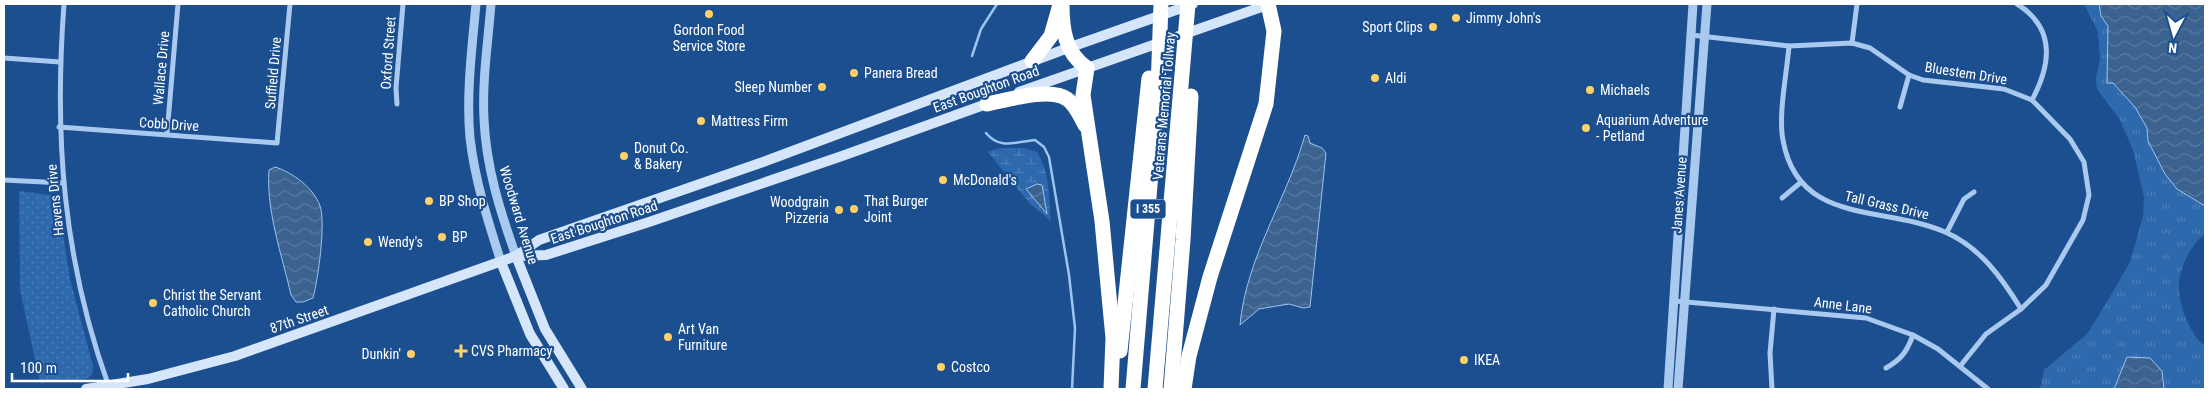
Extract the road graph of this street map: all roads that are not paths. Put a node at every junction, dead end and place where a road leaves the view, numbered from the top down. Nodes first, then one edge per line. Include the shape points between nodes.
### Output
1 (64, 4) edge
2 (178, 4) edge
3 (290, 4) edge
4 (403, 4) edge
5 (476, 4) edge
6 (491, 4) edge
7 (1061, 4) edge
8 (1161, 4) edge
9 (1188, 4) edge
10 (1194, 4) edge
11 (1269, 4) edge
12 (1693, 4) edge
13 (1707, 4) edge
14 (1857, 4) edge
15 (2017, 4) edge
16 (1160, 28) junction
17 (1691, 35) junction
18 (1704, 37) junction
19 (1852, 43) junction
20 (1186, 45) junction
21 (1789, 46) junction
22 (1068, 48) junction
23 (4, 58) edge
24 (1032, 61) junction
25 (60, 62) junction
26 (1087, 68) junction
27 (1910, 75) junction
28 (2032, 100) junction
29 (397, 104) dead end
30 (987, 104) junction
31 (1900, 107) dead end
32 (59, 127) junction
33 (1089, 132) junction
34 (167, 134) junction
35 (277, 143) joint
36 (4, 180) edge
37 (63, 183) junction
38 (1800, 183) junction
39 (1974, 192) dead end
40 (1782, 198) dead end
41 (1947, 232) junction
42 (516, 256) junction
43 (501, 262) junction
44 (1675, 301) junction
45 (1685, 302) junction
46 (1774, 309) junction
47 (2021, 309) junction
48 (1913, 334) junction
49 (1961, 365) junction
50 (1886, 368) dead end
51 (109, 387) edge
52 (86, 389) edge
53 (564, 389) edge
54 (582, 389) edge
55 (1111, 389) edge
56 (1116, 389) edge
57 (1133, 389) edge
58 (1155, 389) edge
59 (1171, 389) edge
60 (1184, 389) edge
61 (1668, 389) edge
62 (1678, 389) edge
63 (1772, 389) edge
64 (1988, 389) edge

1 - 25 street, Havens Drive
2 - 34 street, Wallace Drive
3 - 35 street, Suffield Drive
4 - 29 street, Oxford Street
5 - 43 street via 469,96 470,137 482,202
6 - 42 street, Woodward Avenue via 484,105 486,144 495,194
7 - 22 highway
7 - 24 highway via 1051,36
8 - 16 highway, Veterans Memorial Tollway / I 355
9 - 20 highway, Veterans Memorial Tollway / I 355
10 - 22 main road, East Boughton Road
11 - 26 main road, East Boughton Road
11 - 60 highway via 1274,31 1266,104 1210,277 1189,356
12 - 17 street, Janes Avenue
13 - 18 street, Janes Avenue
14 - 19 street
15 - 28 street via 2032,15 2045,39 2046,68
16 - 56 highway via 1150,66
16 - 57 highway, Veterans Memorial Tollway / I 355 via 1158,89
17 - 18 street, Bluestem Drive
17 - 44 street, Janes Avenue
18 - 21 street, Bluestem Drive
18 - 45 street, Janes Avenue
19 - 21 street, Bluestem Drive
19 - 27 street, Bluestem Drive via 1885,56
20 - 58 highway, Veterans Memorial Tollway / I 355
20 - 59 highway via 1191,78 1190,130
21 - 38 street via 1782,139
22 - 24 main road, East Boughton Road
22 - 26 highway
23 - 25 street
24 - 42 main road, East Boughton Road via 763,162 539,240
25 - 32 street, Havens Drive
26 - 30 main road, East Boughton Road
26 - 33 highway via 1083,87
27 - 28 street, Bluestem Drive via 1923,80 2004,89
27 - 31 street
28 - 47 street, Bluestem Drive via 2070,139 2084,162 2089,195 2084,220 2064,256 2046,285
30 - 33 highway via 1041,94 1060,96 1072,104
30 - 42 main road, East Boughton Road via 546,255
32 - 34 street, Cobb Drive
32 - 37 street, Havens Drive
33 - 55 highway via 1102,221 1113,338
34 - 35 street, Cobb Drive
36 - 37 street
37 - 51 street, Havens Drive via 79,288
38 - 40 street
38 - 41 street, Tall Grass Drive via 1836,206 1919,222
39 - 41 street via 1964,199
41 - 47 street, Tall Grass Drive via 1982,257 2004,282
42 - 43 main road, 87th Street
42 - 54 main road, Woodward Avenue via 545,328
43 - 51 main road, 87th Street via 235,356
43 - 53 main road via 530,334
44 - 45 street, Anne Lane
44 - 61 street, Janes Avenue
45 - 46 street, Anne Lane
45 - 62 street, Janes Avenue
46 - 48 street, Anne Lane via 1866,318
46 - 63 street via 1770,353
47 - 49 street, Bluestem Drive via 1986,334
48 - 49 street, Anne Lane
48 - 50 street via 1906,353
49 - 64 street, Anne Lane
51 - 52 main road, 87th Street

